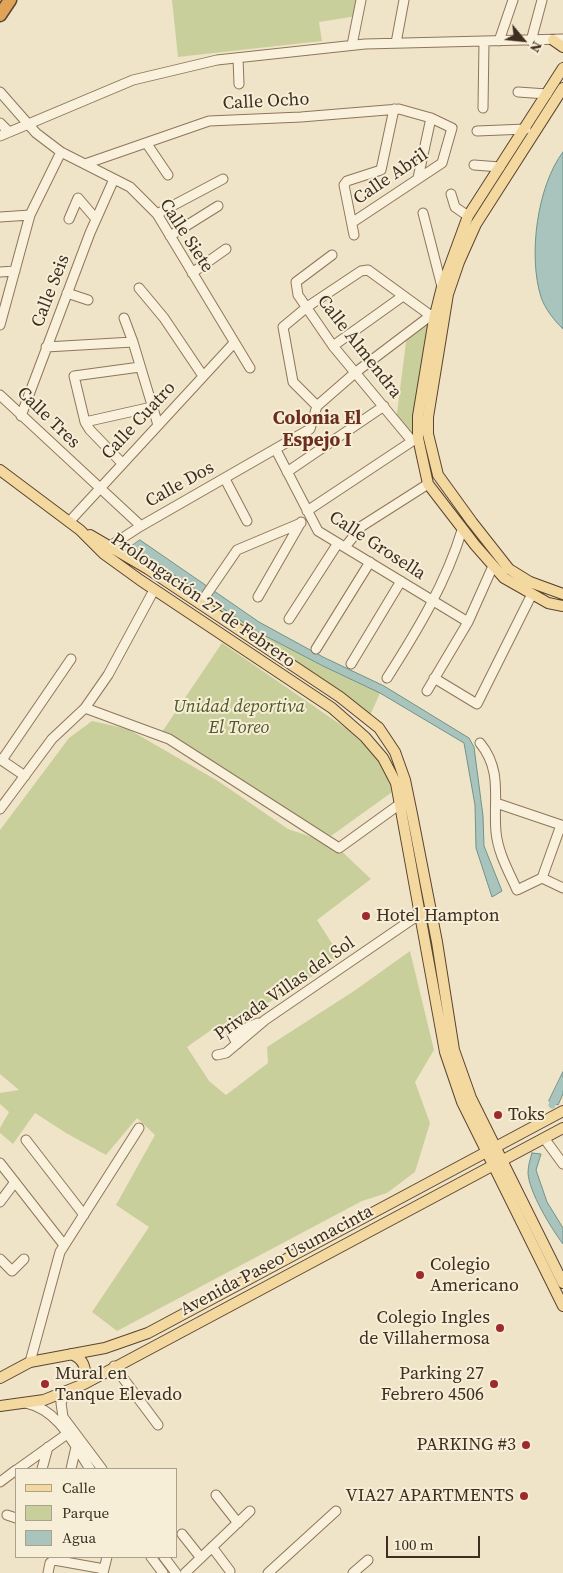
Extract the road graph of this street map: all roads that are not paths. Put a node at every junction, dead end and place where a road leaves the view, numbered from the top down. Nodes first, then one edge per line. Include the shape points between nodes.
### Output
1 (10, 0) edge
2 (361, 0) edge
3 (404, 0) edge
4 (512, 0) edge
5 (542, 0) edge
6 (0, 15) edge
7 (558, 39) edge
8 (499, 41) junction
9 (531, 41) junction
10 (484, 42) junction
11 (396, 43) junction
12 (352, 45) junction
13 (563, 47) edge
14 (238, 58) junction
15 (563, 68) edge
16 (239, 84) dead end
17 (563, 88) edge
18 (0, 92) edge
19 (518, 92) dead end
20 (547, 94) junction
21 (483, 108) dead end
22 (394, 109) junction
23 (431, 118) junction
24 (0, 123) edge
25 (28, 124) junction
26 (452, 128) joint
27 (526, 129) junction
28 (476, 131) dead end
29 (4, 134) edge
30 (147, 144) junction
31 (61, 152) junction
32 (85, 164) junction
33 (474, 165) dead end
34 (500, 168) junction
35 (168, 175) dead end
36 (418, 178) junction
37 (114, 179) junction
38 (223, 179) dead end
39 (451, 194) dead end
40 (218, 206) dead end
41 (422, 213) dead end
42 (157, 214) junction
43 (30, 215) junction
44 (468, 216) junction
45 (0, 217) edge
46 (69, 219) dead end
47 (96, 219) junction
48 (353, 222) junction
49 (354, 235) dead end
50 (170, 236) junction
51 (226, 249) dead end
52 (332, 255) dead end
53 (16, 271) junction
54 (0, 272) edge
55 (192, 273) junction
56 (442, 287) junction
57 (139, 288) dead end
58 (67, 293) junction
59 (402, 296) junction
60 (4, 297) edge
61 (88, 300) dead end
62 (307, 307) junction
63 (2, 311) edge
64 (432, 317) junction
65 (124, 318) dead end
66 (0, 325) edge
67 (133, 342) junction
68 (234, 343) junction
69 (333, 346) junction
70 (46, 348) junction
71 (140, 367) junction
72 (250, 368) dead end
73 (356, 372) junction
74 (203, 376) junction
75 (0, 395) edge
76 (316, 406) junction
77 (384, 406) junction
78 (152, 407) junction
79 (21, 416) junction
80 (85, 422) junction
81 (158, 425) junction
82 (419, 438) junction
83 (276, 450) junction
84 (122, 463) junction
85 (0, 470) edge
86 (286, 472) junction
87 (225, 479) junction
88 (428, 484) junction
89 (99, 489) junction
90 (308, 514) junction
91 (247, 521) dead end
92 (69, 522) junction
93 (301, 522) junction
94 (140, 526) junction
95 (462, 530) junction
96 (342, 545) junction
97 (107, 550) junction
98 (370, 562) junction
99 (494, 566) junction
100 (401, 581) junction
101 (154, 590) junction
102 (532, 594) junction
103 (563, 594) edge
104 (258, 597) dead end
105 (433, 601) junction
106 (200, 604) junction
107 (563, 606) edge
108 (289, 619) dead end
109 (468, 622) junction
110 (316, 649) dead end
111 (71, 658) dead end
112 (351, 664) dead end
113 (387, 678) dead end
114 (434, 678) junction
115 (427, 691) dead end
116 (85, 708) junction
117 (480, 743) dead end
118 (1, 760) edge
119 (25, 776) junction
120 (496, 803) junction
121 (400, 804) junction
122 (0, 809) edge
123 (562, 821) edge
124 (542, 878) junction
125 (563, 888) edge
126 (420, 914) junction
127 (217, 1055) dead end
128 (563, 1112) edge
129 (139, 1128) dead end
130 (563, 1128) edge
131 (544, 1138) junction
132 (26, 1140) dead end
133 (492, 1150) junction
134 (498, 1162) junction
135 (0, 1163) edge
136 (563, 1164) edge
137 (15, 1182) junction
138 (0, 1202) edge
139 (84, 1215) junction
140 (64, 1245) junction
141 (0, 1259) edge
142 (24, 1259) dead end
143 (563, 1283) edge
144 (563, 1306) edge
145 (70, 1354) junction
146 (30, 1362) junction
147 (114, 1366) junction
148 (0, 1378) edge
149 (84, 1384) junction
150 (66, 1392) junction
151 (24, 1403) junction
152 (0, 1406) edge
153 (158, 1425) dead end
154 (67, 1434) junction
155 (48, 1447) junction
156 (76, 1447) junction
157 (20, 1468) edge
158 (42, 1468) edge
159 (71, 1468) edge
160 (89, 1468) edge
161 (101, 1468) edge
162 (15, 1471) edge
163 (0, 1482) edge
164 (216, 1495) dead end
165 (250, 1511) dead end
166 (336, 1511) dead end
167 (238, 1522) junction
168 (182, 1534) dead end
169 (212, 1547) junction
170 (107, 1558) edge
171 (165, 1558) edge
172 (201, 1558) junction
173 (368, 1560) dead end
174 (154, 1565) edge
175 (103, 1571) edge
176 (230, 1571) dead end
177 (48, 1573) edge
178 (163, 1573) edge
179 (176, 1573) edge
180 (185, 1573) edge
181 (268, 1573) edge
182 (353, 1573) edge

1 - 6 highway
2 - 12 street
3 - 11 street
4 - 8 street
5 - 9 street
7 - 9 street
7 - 13 main road
8 - 9 street
8 - 10 street
10 - 11 street
10 - 21 street
11 - 12 street
12 - 14 street
14 - 16 street
14 - 25 street via 133,80
15 - 20 main road
17 - 82 main road via 476,224 459,262 448,294 428,417
18 - 25 street, Calle Siete
19 - 20 street
20 - 27 main road
22 - 23 street, Calle Ocho
22 - 30 street, Calle Ocho via 264,120 209,121
22 - 48 street via 381,170 344,183
23 - 26 street, Calle Ocho
23 - 36 street
24 - 29 street
25 - 29 street
25 - 31 street, Calle Siete
26 - 36 street, Calle Abril via 442,163
27 - 28 street
27 - 34 main road
30 - 32 street, Calle Ocho
30 - 35 street
31 - 32 street, Calle Siete
31 - 43 street
32 - 37 street, Calle Siete
33 - 34 street
34 - 44 main road
36 - 48 street, Calle Abril
37 - 42 street, Calle Siete via 133,189
37 - 47 street, Calle Seis
38 - 42 street
39 - 44 street via 455,207
40 - 50 street
41 - 56 street
42 - 50 street, Calle Siete
43 - 45 street
43 - 53 street
44 - 56 main road
46 - 47 street via 78,198
47 - 58 street, Calle Seis
48 - 49 street
50 - 55 street, Calle Siete
51 - 55 street
52 - 62 street, Calle Almendra via 296,282 298,295
53 - 54 street
53 - 60 street
55 - 68 street, Calle Siete
56 - 64 main road
57 - 74 street via 164,318
58 - 61 street
58 - 70 street, Calle Seis
59 - 62 street via 368,270 361,270
59 - 64 street
59 - 69 street
60 - 63 street
62 - 69 street, Calle Almendra
62 - 76 street via 283,327 293,382
63 - 66 street
64 - 73 street
64 - 82 main road via 418,416
65 - 67 street
67 - 70 street
67 - 71 street
68 - 72 street, Calle Siete
68 - 74 street, Calle Cuatro
69 - 73 street, Calle Almendra
70 - 79 street, Calle Seis
71 - 78 street
71 - 80 street via 74,376
73 - 76 street
73 - 77 street, Calle Almendra
74 - 81 street, Calle Cuatro
75 - 79 street, Calle Tres
76 - 83 street, Calle Dos via 310,429
77 - 82 street, Calle Almendra
77 - 86 street
78 - 80 street
78 - 81 street
79 - 89 street, Calle Tres
80 - 84 street
81 - 84 street, Calle Cuatro
82 - 88 main road
82 - 90 street
82 - 103 main road via 438,475 510,569 530,582
83 - 86 street, Calle Grosella
83 - 87 street, Calle Dos
84 - 89 street, Calle Cuatro
85 - 92 main road, Prolongación 27 de Febrero
86 - 90 street, Calle Grosella
87 - 91 street
87 - 94 street, Calle Dos
88 - 95 main road
88 - 96 street via 362,526
89 - 92 street, Calle Cuatro
89 - 94 street, Calle Tres
90 - 93 street
90 - 96 street, Calle Grosella via 318,531
92 - 97 main road, Prolongación 27 de Febrero
93 - 104 street
93 - 106 street via 237,550
94 - 97 street, Calle Dos
95 - 99 main road
95 - 105 street
96 - 98 street, Calle Grosella
96 - 108 street
97 - 101 main road, Prolongación 27 de Febrero
97 - 106 main road, Prolongación 27 de Febrero
98 - 100 street, Calle Grosella
98 - 110 street
99 - 102 main road via 504,578
99 - 109 street
100 - 105 street, Calle Grosella
100 - 112 street
101 - 116 street via 108,676
101 - 121 main road, Prolongación 27 de Febrero via 332,708 383,758 396,783
102 - 107 main road via 548,603
102 - 114 street via 477,704
105 - 109 street, Calle Grosella
105 - 113 street
106 - 133 main road, Prolongación 27 de Febrero via 340,697 379,728 395,752 412,814 454,1050
109 - 114 street
111 - 118 street
114 - 115 street
116 - 119 street via 52,738
116 - 121 street via 169,739 339,848
117 - 120 street via 492,766 498,790
118 - 119 street
119 - 122 street
120 - 123 street
120 - 124 street via 496,833 501,855 517,890
121 - 126 main road, Prolongación 27 de Febrero
123 - 124 street
124 - 125 street
126 - 127 street, Privada Villas del Sol via 265,1020 226,1053
126 - 133 main road, Prolongación 27 de Febrero via 445,1052 462,1102
128 - 133 main road, Avenida Paseo Usumacinta
129 - 139 street
130 - 131 main road, Avenida Paseo Usumacinta
131 - 134 main road, Avenida Paseo Usumacinta
131 - 136 street
132 - 139 street
133 - 134 main road, Prolongación 27 de Febrero
133 - 145 main road, Avenida Paseo Usumacinta via 148,1333 105,1348
134 - 143 main road, Prolongación 27 de Febrero
134 - 144 main road, Prolongación 27 de Febrero
134 - 147 main road, Avenida Paseo Usumacinta
135 - 137 street
137 - 138 street
137 - 140 street
139 - 140 street
140 - 146 street
141 - 142 street via 12,1271
145 - 146 main road, Avenida Paseo Usumacinta
145 - 149 main road via 78,1356 83,1363 86,1371
146 - 148 main road, Avenida Paseo Usumacinta
147 - 149 main road, Avenida Paseo Usumacinta
147 - 153 street
149 - 150 main road, Avenida Paseo Usumacinta
150 - 151 main road, Avenida Paseo Usumacinta
150 - 161 street via 61,1403 63,1417
151 - 152 main road, Avenida Paseo Usumacinta
151 - 154 street via 50,1413
154 - 155 street
154 - 156 street
155 - 157 street
155 - 158 street
156 - 159 street
156 - 160 street
162 - 163 street
164 - 167 street
165 - 167 street
166 - 181 street
167 - 169 street
168 - 172 street
169 - 172 street
169 - 176 street
170 - 175 street
171 - 179 street
172 - 180 street
173 - 182 street
174 - 178 street
175 - 177 street via 54,1560

